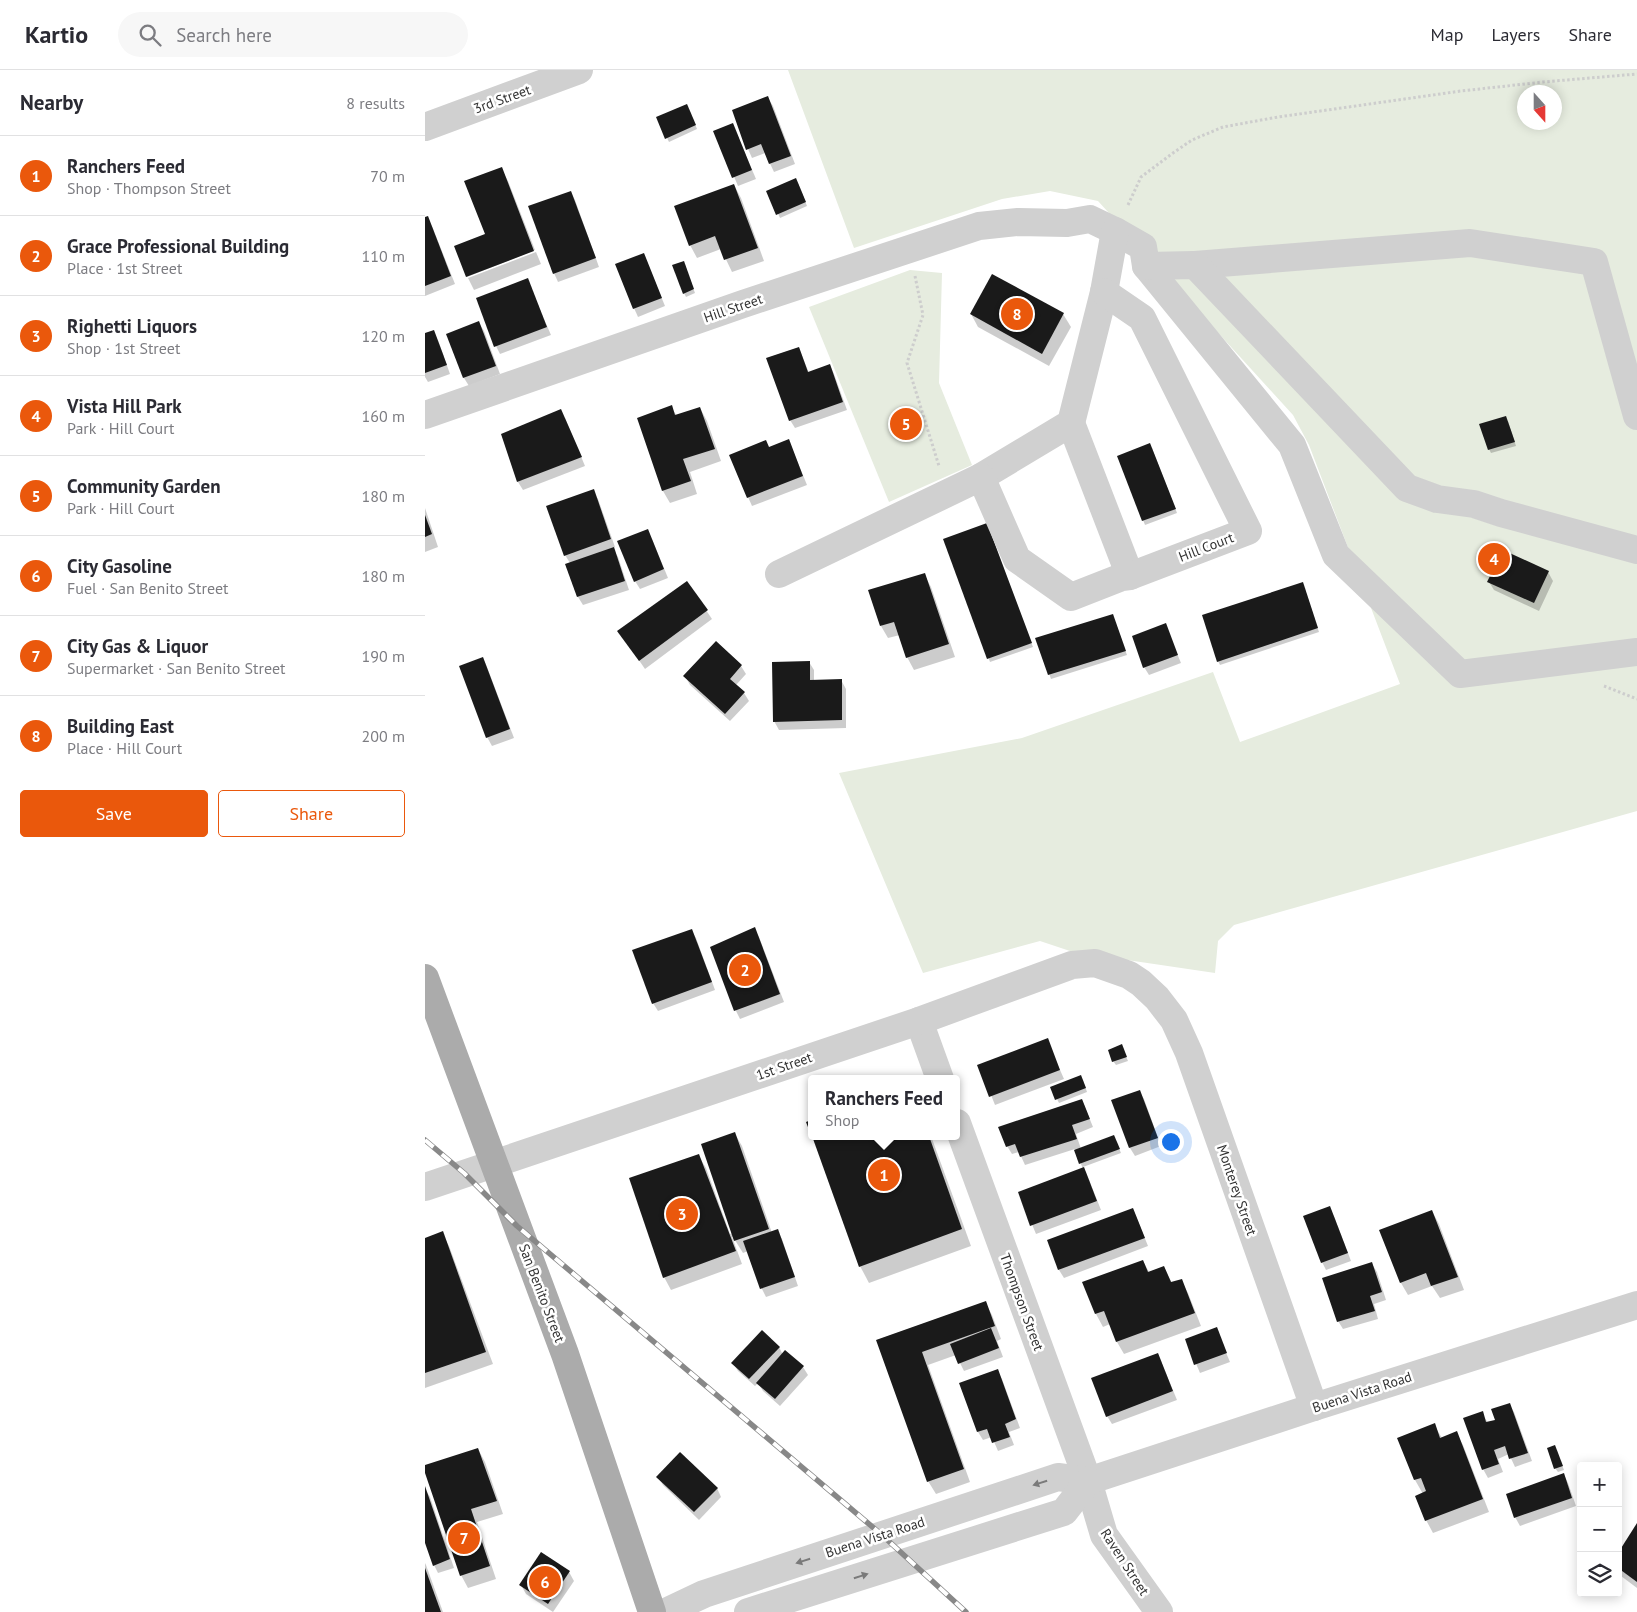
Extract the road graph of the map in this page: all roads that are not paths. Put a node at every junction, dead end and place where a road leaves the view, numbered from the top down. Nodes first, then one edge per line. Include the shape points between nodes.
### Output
1 (579, 70) edge
2 (425, 127) edge
3 (1115, 231) junction
4 (1195, 265) junction
5 (1146, 266) junction
6 (1104, 292) junction
7 (425, 415) edge
8 (1637, 416) edge
9 (1071, 423) junction
10 (981, 477) junction
11 (1637, 550) edge
12 (779, 574) dead end
13 (1130, 576) junction
14 (1637, 652) edge
15 (425, 978) edge
16 (1141, 983) joint
17 (919, 1021) junction
18 (939, 1075) edge
19 (960, 1131) edge
20 (493, 1164) junction
21 (425, 1187) edge
22 (1637, 1304) edge
23 (1314, 1407) junction
24 (1088, 1481) junction
25 (777, 1608) edge
26 (652, 1612) edge
27 (666, 1612) edge
28 (748, 1612) edge
29 (1159, 1612) edge

1 - 2 street, 3rd Street
3 - 5 street, Hill Street via 1143,247
3 - 6 street
3 - 7 street, Hill Street via 1090,219 1067,224 1018,222 979,226
4 - 5 street
4 - 8 street via 1470,243 1594,262
4 - 11 street via 1407,488 1437,499 1474,504
5 - 14 street via 1291,445 1335,555 1460,674
6 - 9 street
6 - 13 street, Hill Court via 1142,318 1248,531
9 - 10 street
9 - 13 street
10 - 12 street
10 - 13 street, Hill Court via 1017,559 1071,597
15 - 20 main road, San Benito Street
16 - 17 street, 1st Street via 1129,975 1095,963 1072,965
16 - 23 street, Monterey Street via 1174,1020 1189,1053
17 - 18 street
17 - 20 street, 1st Street
19 - 24 street, Thompson Street
20 - 21 street, 1st Street
20 - 26 main road, San Benito Street via 565,1354
22 - 23 street, Buena Vista Road
23 - 24 street, Buena Vista Road
25 -> 24 street via 1064,1512
24 -> 27 street, Buena Vista Road via 1058,1477 704,1594
24 - 29 street, Raven Street via 1104,1535
25 - 28 street

